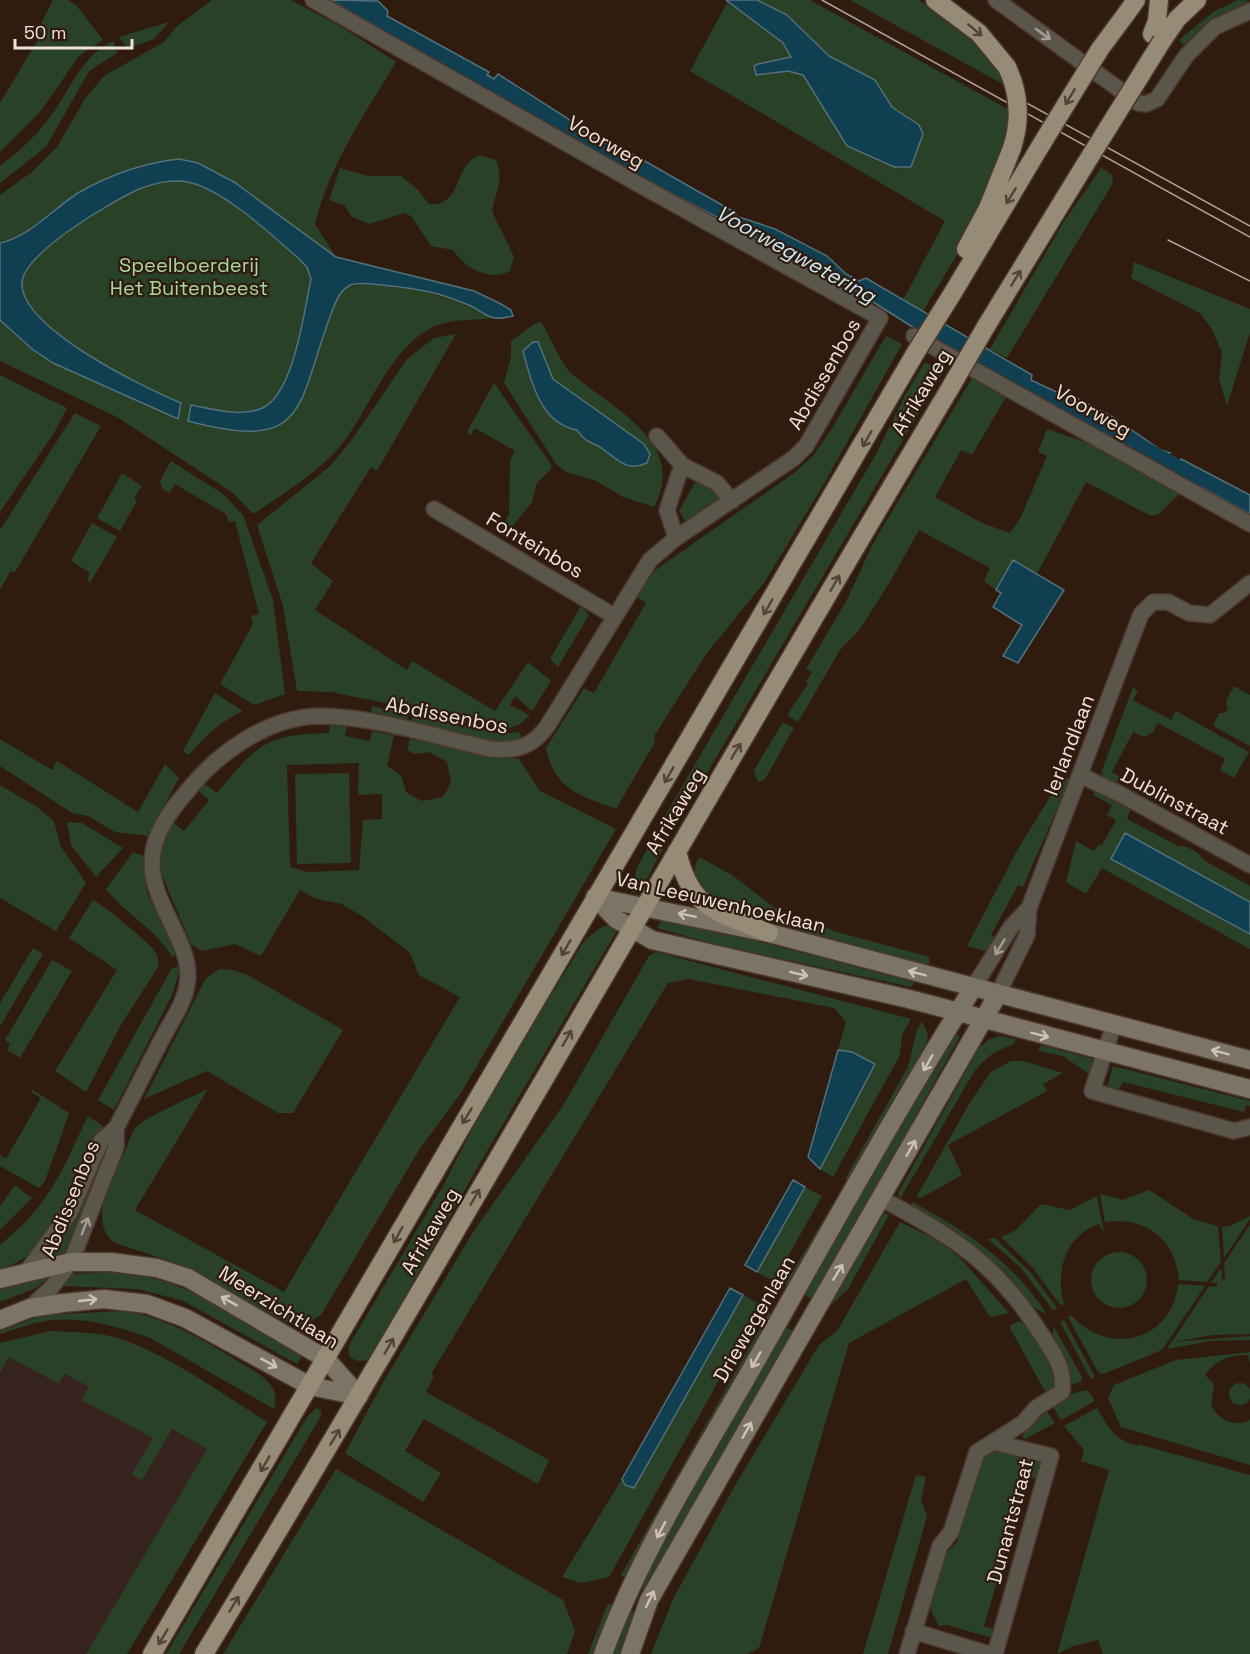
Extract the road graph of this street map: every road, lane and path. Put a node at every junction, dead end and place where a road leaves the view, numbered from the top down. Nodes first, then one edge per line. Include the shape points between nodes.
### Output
1 (313, 0) edge
2 (935, 0) edge
3 (996, 0) edge
4 (1159, 0) edge
5 (1197, 0) edge
6 (1131, 7) edge
7 (1250, 11) edge
8 (1157, 37) junction
9 (954, 291) junction
10 (880, 318) joint
11 (915, 344) junction
12 (657, 436) dead end
13 (682, 465) junction
14 (732, 501) junction
15 (434, 509) dead end
16 (1250, 524) edge
17 (675, 538) junction
18 (1250, 583) edge
19 (614, 616) junction
20 (1080, 775) junction
21 (677, 851) junction
22 (1250, 865) edge
23 (595, 897) junction
24 (644, 906) junction
25 (1029, 908) junction
26 (631, 928) junction
27 (769, 933) junction
28 (974, 988) junction
29 (998, 994) junction
30 (958, 1013) junction
31 (984, 1020) junction
32 (1114, 1024) junction
33 (1106, 1052) junction
34 (1250, 1060) edge
35 (1250, 1089) edge
36 (1250, 1127) edge
37 (116, 1128) junction
38 (882, 1199) junction
39 (71, 1262) junction
40 (27, 1271) junction
41 (0, 1279) edge
42 (30, 1308) junction
43 (0, 1320) edge
44 (326, 1359) junction
45 (310, 1386) junction
46 (359, 1396) junction
47 (993, 1442) junction
48 (913, 1631) junction
49 (152, 1654) edge
50 (204, 1654) edge
51 (603, 1654) edge
52 (630, 1654) edge
53 (907, 1654) edge
54 (988, 1654) edge
55 (995, 1654) edge

1 - 10 street, Voorweg
2 -> 9 main road, bridge via 979,33 1007,67 1018,99 1012,148 988,208 960,259
3 -> 7 street via 1138,103 1146,104 1157,99 1186,56 1215,27
4 - 8 main road
5 - 8 main road
6 -> 9 main road, Afrikaweg, bridge via 1100,49
21 -> 8 main road, Afrikaweg, bridge via 1083,168 1112,117 1124,85
9 - 11 main road, Afrikaweg, bridge
10 - 14 street, Abdissenbos via 806,447
11 - 16 street, Voorweg
11 -> 23 main road, Afrikaweg
12 - 13 street
13 - 14 street via 717,483
13 - 17 street via 667,510
14 - 17 street, Abdissenbos
15 - 19 street, Fonteinbos
17 - 19 street, Abdissenbos via 650,560
18 - 20 street, Ierlandlaan via 1210,615 1189,614 1168,602 1153,602 1141,614
19 - 37 street, Abdissenbos via 548,725 529,746 491,749 363,720 320,716 274,725 234,747 204,772 172,809 153,851 153,877 186,960 188,985
20 - 22 street, Dublinstraat
20 - 25 street, Ierlandlaan
21 - 24 main road, Afrikaweg
21 - 27 main road via 685,881 699,899 714,910
23 - 24 street, Van Leeuwenhoeklaan
23 - 26 street, Van Leeuwenhoeklaan
23 -> 44 main road, Afrikaweg
24 - 26 main road, Afrikaweg
27 -> 24 street, Van Leeuwenhoeklaan
25 -> 28 street, Ierlandlaan via 1011,927
25 - 29 street, Ierlandlaan via 1027,936
26 -> 30 street, Van Leeuwenhoeklaan via 652,940
46 -> 26 main road, Afrikaweg
28 -> 27 street, Van Leeuwenhoeklaan
28 - 29 street, Van Leeuwenhoeklaan
28 - 30 street, Driewegenlaan
29 - 31 street
29 - 32 street, Van Leeuwenhoeklaan
30 - 31 street, Van Leeuwenhoeklaan
30 -> 51 street, Driewegenlaan via 662,1527 626,1597
31 -> 33 street, Van Leeuwenhoeklaan
38 -> 31 street
32 - 33 street
34 -> 32 street, Van Leeuwenhoeklaan
33 - 35 street, Van Leeuwenhoeklaan
33 - 36 street via 1092,1091 1234,1131
39 -> 37 street, Abdissenbos via 116,1147
37 - 40 street, Abdissenbos via 101,1141 70,1212
38 - 47 street, Dunantstraat via 965,1247 1000,1277 1060,1364 1062,1392
52 -> 38 street via 649,1600
39 - 40 street, Meerzichtlaan
39 - 42 street, Abdissenbos
44 -> 39 street, Meerzichtlaan via 188,1278 157,1268
40 - 41 street, Meerzichtlaan
42 - 43 street
42 -> 45 street via 104,1299 147,1304 185,1318
44 - 45 main road, Afrikaweg
44 - 46 street, Meerzichtlaan
45 - 46 street
45 -> 49 main road, Afrikaweg
50 -> 46 main road, Afrikaweg
47 - 48 street, Dunantstraat via 977,1452 951,1532 940,1546
47 - 55 street, Dunantstraat via 1051,1456
48 - 53 street, Dunantstraat
48 - 54 street

